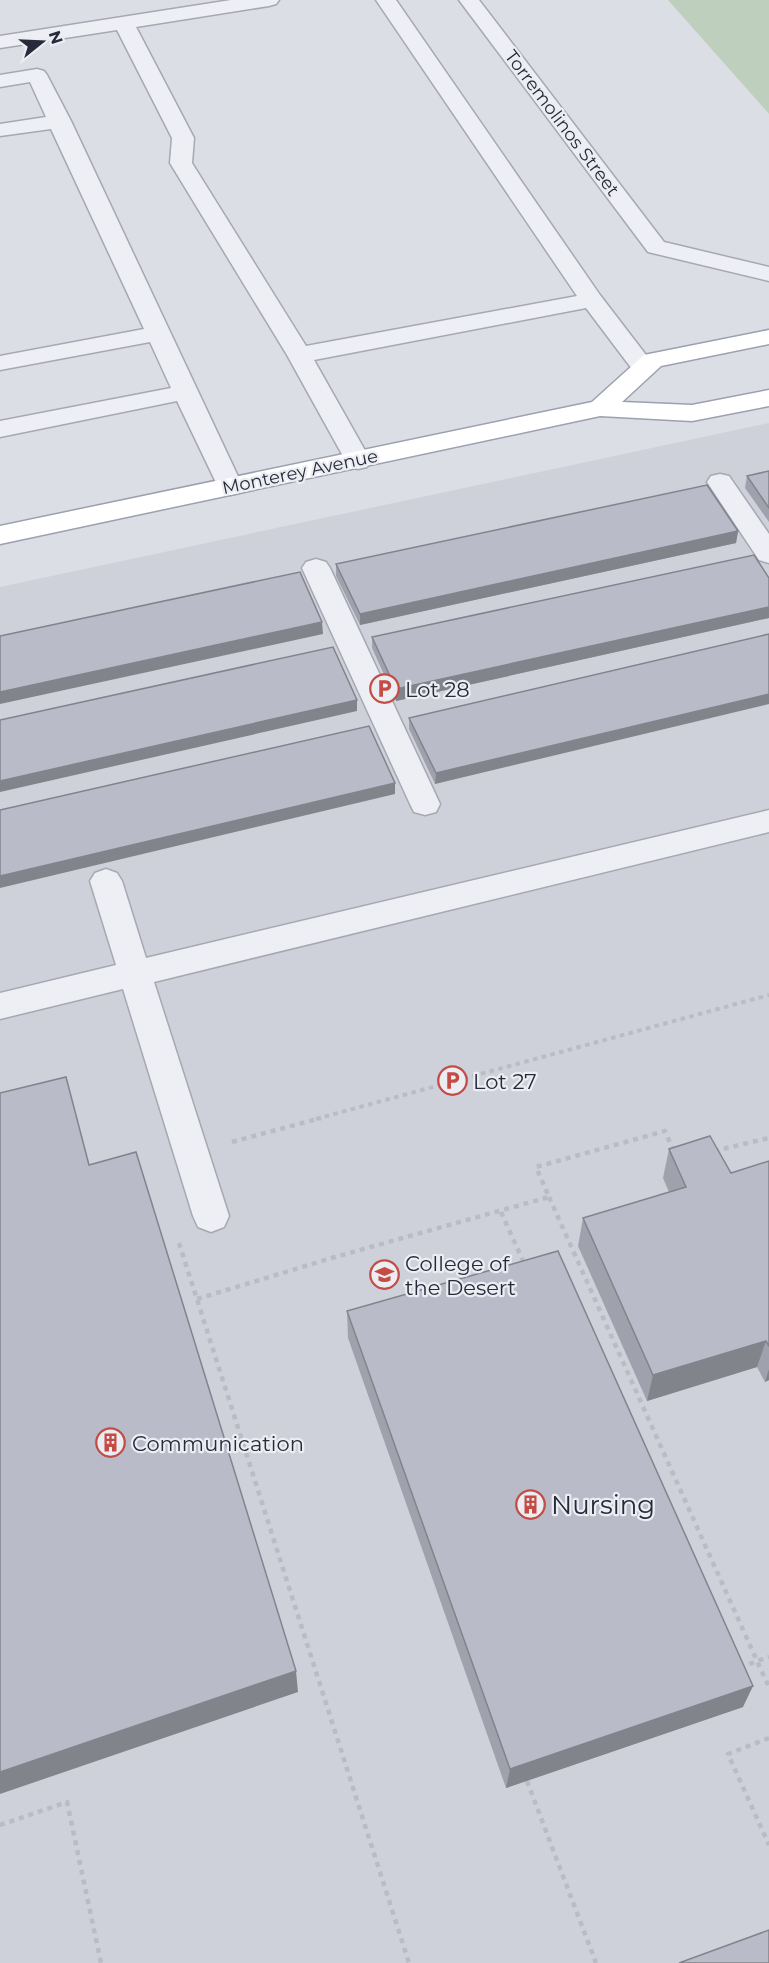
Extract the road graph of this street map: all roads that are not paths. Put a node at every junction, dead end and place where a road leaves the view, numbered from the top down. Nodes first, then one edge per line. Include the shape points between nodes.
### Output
1 (269, 0) edge
2 (386, 0) edge
3 (469, 0) edge
4 (124, 23) junction
5 (0, 42) edge
6 (0, 81) edge
7 (60, 121) junction
8 (0, 130) edge
9 (769, 274) edge
10 (592, 300) junction
11 (159, 333) junction
12 (769, 337) edge
13 (299, 356) junction
14 (0, 363) edge
15 (644, 368) junction
16 (187, 392) junction
17 (769, 398) edge
18 (600, 408) junction
19 (0, 429) edge
20 (358, 461) junction
21 (720, 482) dead end
22 (231, 487) junction
23 (0, 535) edge
24 (769, 554) edge
25 (316, 568) dead end
26 (425, 804) dead end
27 (769, 821) edge
28 (106, 881) dead end
29 (135, 974) junction
30 (0, 1006) edge
31 (211, 1216) dead end

1 - 4 street
2 - 10 street
3 - 9 street, Torremolinos Street via 656,247
4 - 5 street
4 - 13 street via 183,138 181,164
6 - 7 street via 38,75
7 - 8 street
7 - 11 street
10 - 13 street
10 - 15 street
11 - 14 street
11 - 16 street
12 - 15 main road, Monterey Avenue via 653,360
13 - 20 street
15 - 18 main road, Monterey Avenue
16 - 19 street
16 - 22 street
17 - 18 main road, Monterey Avenue via 692,413
18 - 20 main road, Monterey Avenue
20 - 22 main road, Monterey Avenue
21 - 24 street
22 - 23 main road, Monterey Avenue
25 - 26 street
27 - 29 street
28 - 29 street
29 - 30 street
29 - 31 street

